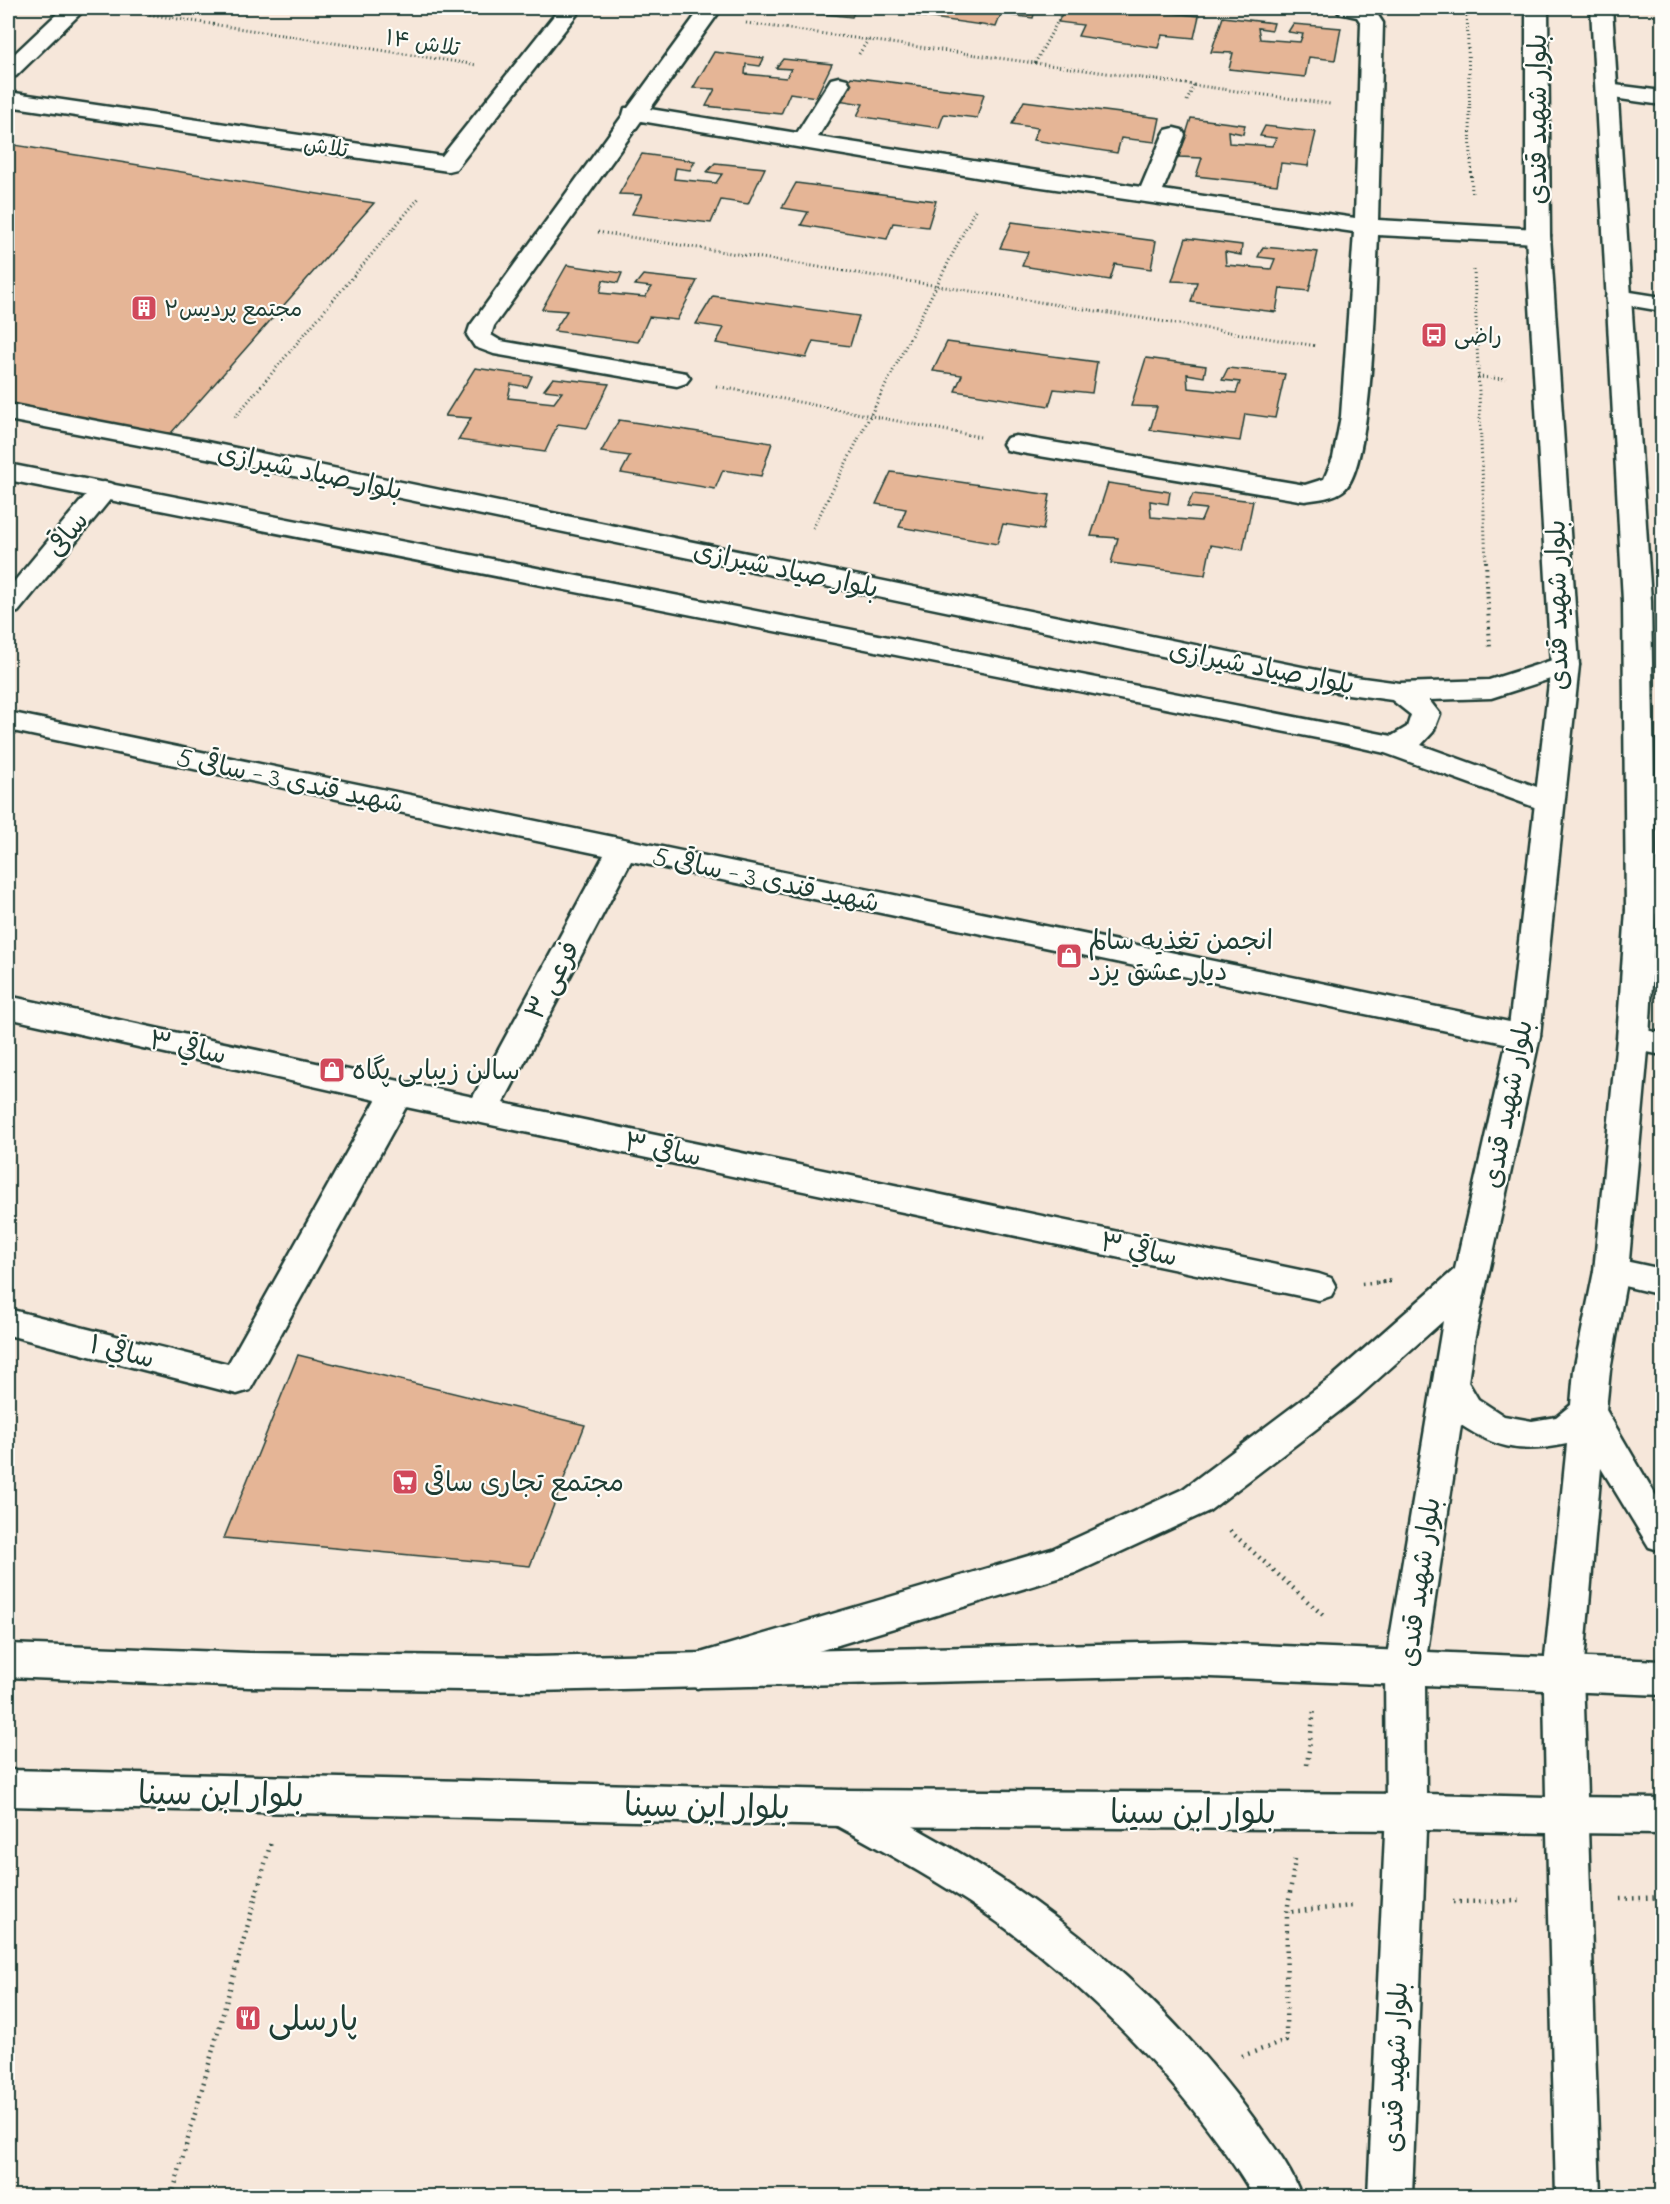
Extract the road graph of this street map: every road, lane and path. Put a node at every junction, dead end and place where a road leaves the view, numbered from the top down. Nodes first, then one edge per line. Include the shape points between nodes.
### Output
1 (75, 8) edge
2 (107, 8) edge
3 (572, 8) edge
4 (1065, 8) edge
5 (1347, 8) edge
6 (1467, 8) edge
7 (1536, 8) edge
8 (1602, 8) edge
9 (707, 12) edge
10 (1035, 63) junction
11 (8, 71) edge
12 (521, 72) junction
13 (839, 84) dead end
14 (1607, 91) junction
15 (1662, 98) edge
16 (8, 99) edge
17 (1370, 110) junction
18 (633, 113) junction
19 (1174, 135) dead end
20 (804, 141) junction
21 (448, 164) junction
22 (994, 173) junction
23 (1149, 195) junction
24 (554, 225) junction
25 (1367, 227) junction
26 (1473, 233) junction
27 (1538, 236) junction
28 (936, 286) junction
29 (1618, 297) junction
30 (1662, 304) edge
31 (1359, 353) junction
32 (677, 378) joint
33 (8, 412) edge
34 (870, 416) junction
35 (1016, 444) joint
36 (207, 450) junction
37 (8, 472) edge
38 (104, 490) junction
39 (813, 528) dead end
40 (8, 606) edge
41 (1564, 665) junction
42 (1491, 689) junction
43 (1400, 692) junction
44 (8, 721) edge
45 (1392, 745) junction
46 (1548, 802) junction
47 (622, 849) junction
48 (1652, 903) edge
49 (8, 1007) edge
50 (1524, 1036) junction
51 (1648, 1042) edge
52 (397, 1093) junction
53 (482, 1111) junction
54 (1611, 1271) junction
55 (1472, 1274) junction
56 (1662, 1282) edge
57 (1319, 1287) dead end
58 (8, 1322) edge
59 (1449, 1383) junction
60 (1588, 1411) junction
61 (1662, 1536) edge
62 (8, 1661) edge
63 (1406, 1668) junction
64 (697, 1671) junction
65 (1563, 1674) junction
66 (1662, 1678) edge
67 (8, 1788) edge
68 (284, 1795) junction
69 (842, 1808) junction
70 (1406, 1812) junction
71 (1566, 1815) junction
72 (1662, 1816) edge
73 (1287, 1912) dead end
74 (1191, 2073) junction
75 (172, 2196) edge
76 (1280, 2196) edge
77 (1390, 2196) edge
78 (1578, 2196) edge

1 - 11 main road
2 - 12 path, تلاش ۱۴
3 - 12 main road
4 - 10 path
5 - 17 main road via 1365,12 1372,23
6 - 26 path
7 - 27 main road, بلوار شهید قندی
8 - 14 main road
9 - 10 path
9 - 18 main road
10 - 17 path
12 - 21 main road
13 - 20 main road
14 - 15 main road
14 - 29 main road
16 - 21 main road, تلاش
17 - 25 main road
18 - 20 main road
18 - 24 main road
19 - 23 main road
20 - 22 main road
21 - 36 path
22 - 23 main road
22 - 28 path
23 - 25 main road
24 - 28 path
24 - 32 main road via 482,326 479,335 484,342 494,347
25 - 26 main road
25 - 31 main road
26 - 27 main road
26 - 42 path
27 - 41 main road, بلوار شهید قندی
28 - 31 path
28 - 34 path
29 - 30 main road
29 - 48 main road
31 - 35 main road via 1348,448 1340,476 1326,489 1305,493
32 - 34 path
33 - 36 main road, بلوار صیاد شیرازی
34 - 35 path
34 - 39 path
36 - 43 main road, بلوار صیاد شیرازی via 1341,684
37 - 38 main road, بلوار صیاد شیرازی
38 - 40 main road, ساقی
38 - 45 main road, بلوار صیاد شیرازی
41 - 42 main road, بلوار صیاد شیرازی
41 - 46 main road, بلوار شهید قندی
42 - 43 main road, بلوار صیاد شیرازی
43 - 45 main road via 1426,714 1422,730 1410,740
44 - 47 main road, شهید قندی 3 - ساقی 5
45 - 46 main road, بلوار صیاد شیرازی
46 - 50 main road, بلوار شهید قندی
47 - 50 main road, شهید قندی 3 - ساقی 5
47 - 53 main road, فرعی ۳
48 - 51 main road
49 - 52 main road, ساقي ۳
50 - 55 main road, بلوار شهید قندی
51 - 54 main road
52 - 53 main road, ساقي ۳
52 - 58 main road, ساقي ۱ via 237,1380
53 - 57 main road, ساقي ۳
54 - 56 main road
54 - 60 main road
55 - 59 main road, بلوار شهید قندی
55 - 64 main road via 1345,1387 1196,1500 1062,1562
59 - 60 main road via 1465,1409 1495,1429 1532,1436 1566,1430
59 - 63 main road, بلوار شهید قندی
60 - 61 main road
60 - 65 main road
62 - 64 main road via 249,1670 535,1674
63 - 64 main road via 1186,1659
63 - 65 main road
63 - 70 main road, بلوار شهید قندی
65 - 66 main road
65 - 71 main road
67 - 68 main road, بلوار ابن سینا
68 - 69 main road, بلوار ابن سینا
68 - 75 path
69 - 70 main road, بلوار ابن سینا
69 - 74 main road via 937,1861 1028,1920 1113,1991
70 - 71 main road, بلوار ابن سینا
70 - 77 main road, بلوار شهید قندی
71 - 72 main road, بلوار ابن سینا
71 - 78 main road
73 - 74 path via 1286,2041
74 - 76 main road

